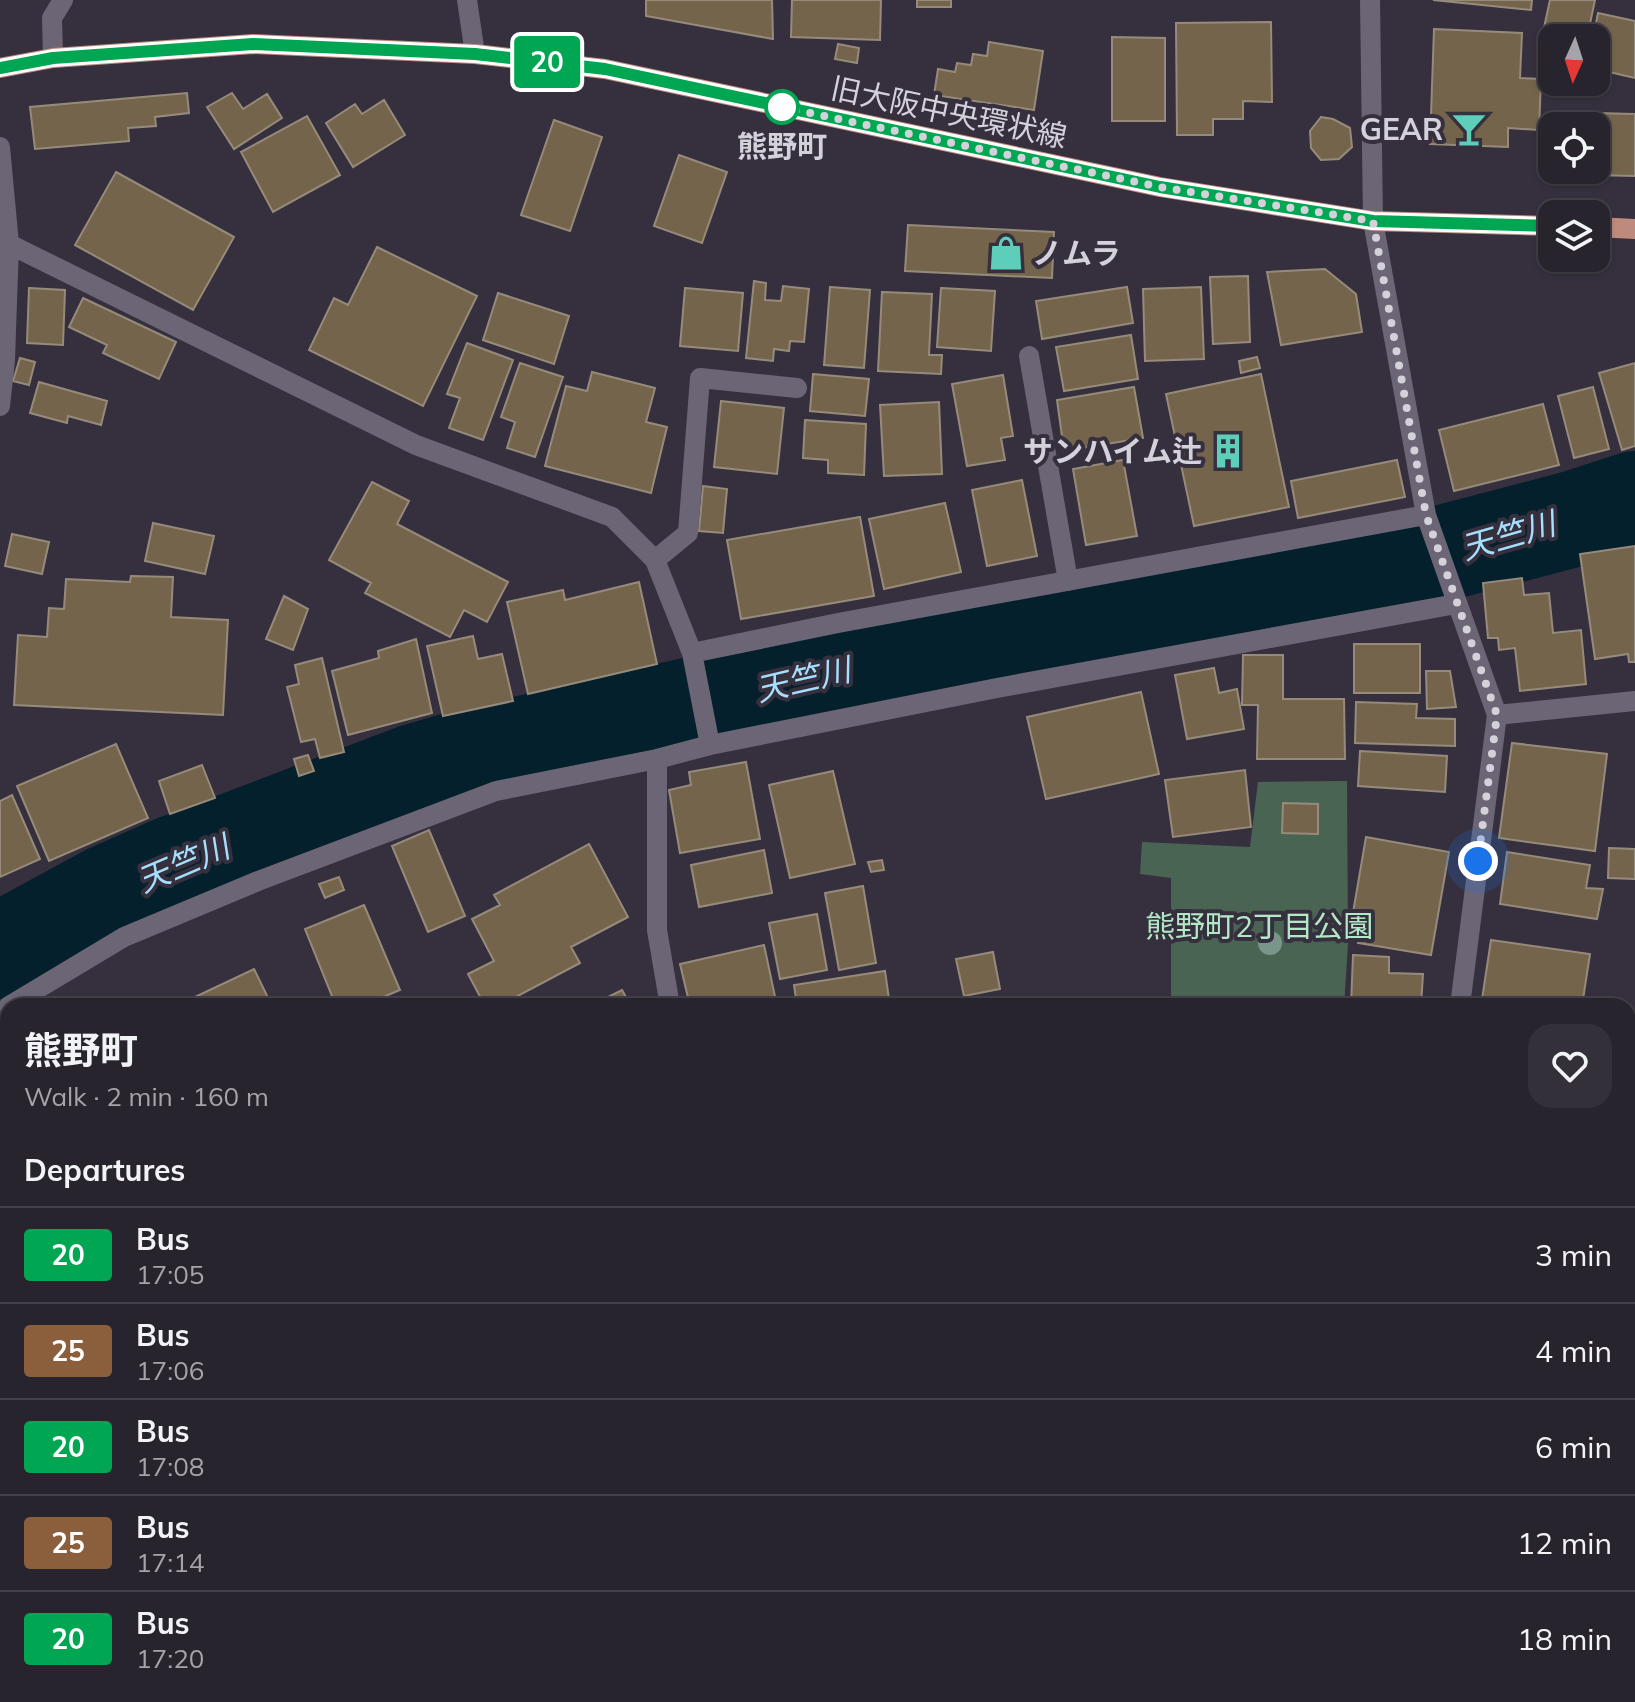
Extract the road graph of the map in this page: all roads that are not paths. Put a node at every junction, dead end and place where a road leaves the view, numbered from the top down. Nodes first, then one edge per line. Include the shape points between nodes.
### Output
1 (63, 0) edge
2 (467, 0) edge
3 (1370, 0) edge
4 (475, 54) junction
5 (53, 58) junction
6 (0, 68) edge
7 (0, 147) edge
8 (1373, 221) junction
9 (1538, 226) edge
10 (1610, 228) edge
11 (1635, 229) edge
12 (9, 244) junction
13 (1029, 356) dead end
14 (797, 388) dead end
15 (0, 406) edge
16 (1428, 524) junction
17 (655, 560) junction
18 (1068, 581) junction
19 (1456, 604) junction
20 (692, 653) junction
21 (1635, 701) edge
22 (1497, 715) junction
23 (710, 745) junction
24 (657, 759) junction
25 (19, 998) edge
26 (669, 998) edge
27 (1461, 998) edge

1 - 5 street via 52,18
2 - 4 street
3 - 8 street
4 - 5 main road, 旧大阪中央環状線 via 253,44
4 - 8 main road, 旧大阪中央環状線 via 605,69 1160,187
5 - 6 main road, 旧大阪中央環状線
7 - 12 street
8 - 9 main road, 旧大阪中央環状線
8 - 16 street
10 - 11 main road
12 - 15 street
12 - 17 street via 416,445 612,517
13 - 18 street
14 - 17 street via 700,378 688,533
16 - 18 street
16 - 19 street
17 - 20 street
18 - 20 street
19 - 22 street
19 - 23 street
20 - 23 street
21 - 22 street
22 - 27 street
23 - 24 street
24 - 25 street via 496,791 124,937
24 - 26 street via 657,930

